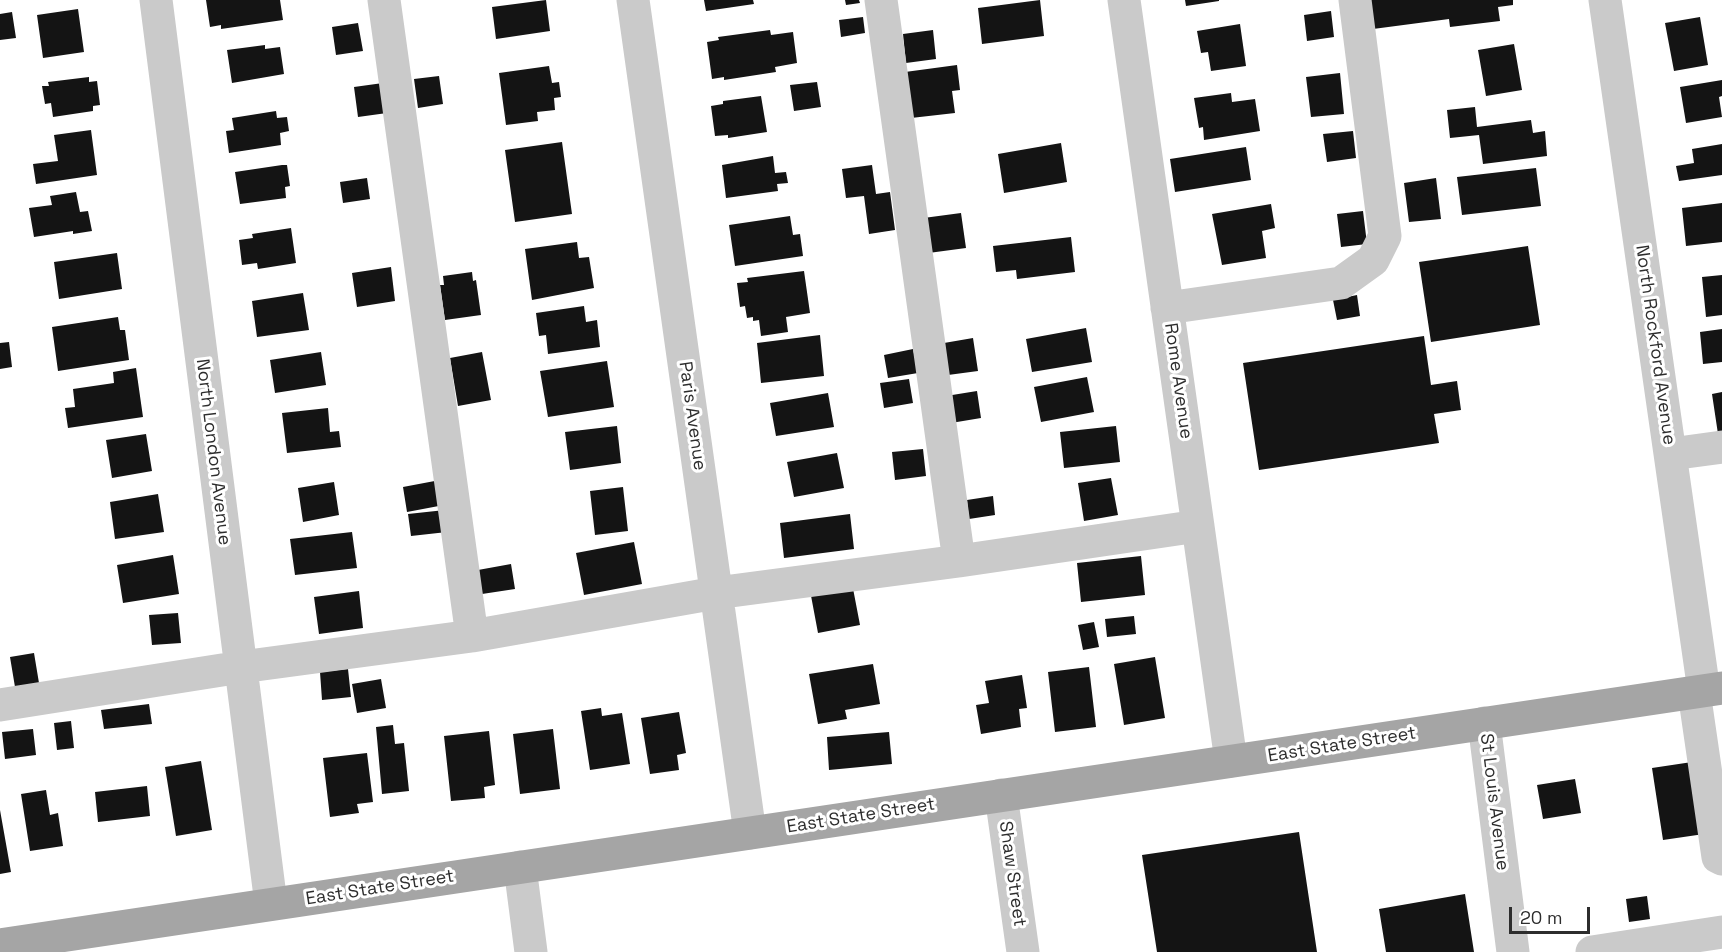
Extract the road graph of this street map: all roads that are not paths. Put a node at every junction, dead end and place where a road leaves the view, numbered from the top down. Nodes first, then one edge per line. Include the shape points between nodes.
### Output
1 (156, 0) edge
2 (384, 0) edge
3 (633, 0) edge
4 (881, 0) edge
5 (1124, 0) edge
6 (1354, 0) edge
7 (1605, 0) edge
8 (1167, 308) junction
9 (1722, 447) edge
10 (1671, 454) junction
11 (1198, 526) junction
12 (959, 561) junction
13 (716, 593) junction
14 (472, 636) junction
15 (241, 667) junction
16 (1707, 690) edge
17 (0, 705) edge
18 (1484, 723) junction
19 (1231, 761) junction
20 (1001, 795) junction
21 (750, 833) junction
22 (1722, 859) edge
23 (520, 867) junction
24 (271, 904) junction
25 (1722, 932) edge
26 (72, 943) edge
27 (0, 945) edge
28 (531, 952) edge
29 (1023, 952) edge
30 (1513, 952) edge
31 (1592, 952) edge

1 - 15 street, North London Avenue
2 - 14 street
3 - 13 street, Paris Avenue
4 - 12 street
5 - 8 street, Rome Avenue
6 - 8 street via 1385,236 1373,260 1341,283
7 - 10 street, North Rockford Avenue
8 - 11 street, Rome Avenue
9 - 10 street
10 - 16 street, North Rockford Avenue
11 - 12 street
11 - 19 street, Rome Avenue
12 - 13 street
13 - 14 street
13 - 21 street, Paris Avenue
14 - 15 street
15 - 17 street
15 - 24 street, North London Avenue
16 - 18 main road, East State Street
16 - 22 street, North Rockford Avenue via 1718,857
18 - 19 main road, East State Street
18 - 30 street, St Louis Avenue
19 - 20 main road, East State Street
20 - 21 main road, East State Street
20 - 29 street, Shaw Street
21 - 23 main road, East State Street
23 - 24 main road, East State Street
23 - 28 street
24 - 26 main road, East State Street
25 - 31 street
26 - 27 main road, East State Street

